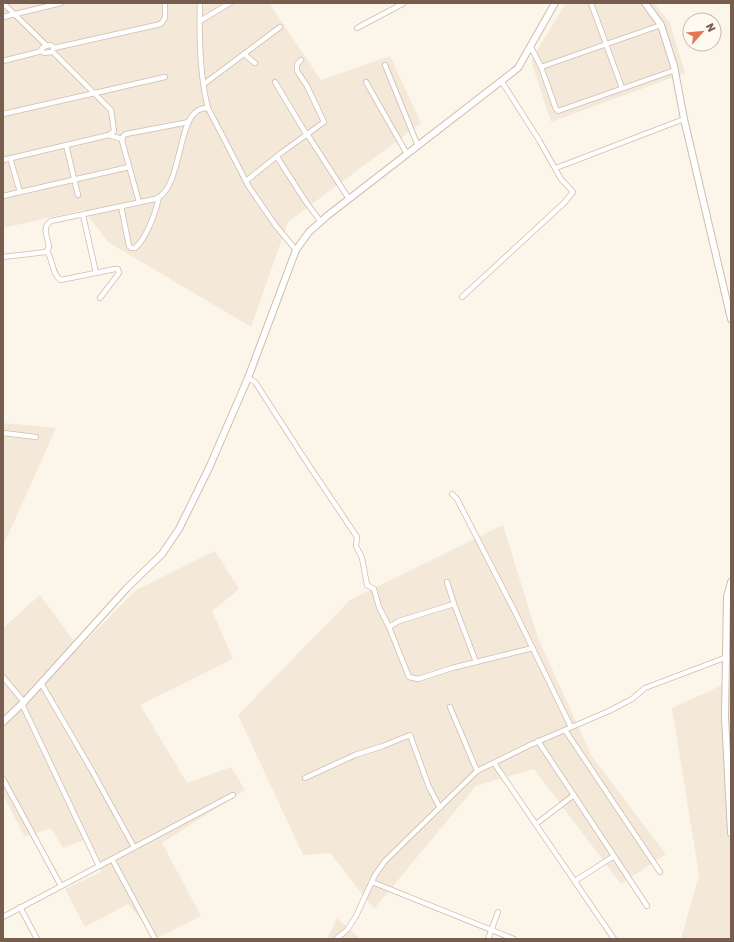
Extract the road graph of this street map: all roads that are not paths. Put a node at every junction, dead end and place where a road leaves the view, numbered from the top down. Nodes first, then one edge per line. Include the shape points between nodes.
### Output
1 (3, 3) edge
2 (61, 3) edge
3 (165, 3) edge
4 (200, 3) edge
5 (230, 3) edge
6 (404, 3) edge
7 (556, 3) edge
8 (591, 3) edge
9 (645, 3) edge
10 (15, 15) junction
11 (3, 17) edge
12 (200, 22) junction
13 (660, 25) junction
14 (280, 27) dead end
15 (357, 28) dead end
16 (606, 44) junction
17 (46, 46) junction
18 (531, 47) junction
19 (53, 50) junction
20 (42, 51) junction
21 (244, 54) junction
22 (301, 60) dead end
23 (3, 61) edge
24 (255, 63) dead end
25 (385, 65) dead end
26 (541, 67) junction
27 (675, 70) junction
28 (164, 77) dead end
29 (275, 82) dead end
30 (366, 82) dead end
31 (502, 82) junction
32 (204, 84) junction
33 (622, 88) junction
34 (94, 92) junction
35 (208, 108) junction
36 (3, 114) edge
37 (684, 119) junction
38 (189, 122) junction
39 (307, 134) junction
40 (109, 135) junction
41 (122, 139) junction
42 (66, 145) junction
43 (418, 146) junction
44 (407, 154) junction
45 (277, 157) junction
46 (10, 158) junction
47 (3, 160) edge
48 (129, 167) junction
49 (556, 168) junction
50 (74, 180) junction
51 (246, 181) junction
52 (20, 192) junction
53 (78, 195) dead end
54 (3, 196) edge
55 (159, 197) junction
56 (349, 199) junction
57 (139, 202) junction
58 (120, 206) junction
59 (83, 215) junction
60 (320, 222) junction
61 (296, 250) junction
62 (47, 251) junction
63 (3, 257) edge
64 (96, 273) junction
65 (462, 297) dead end
66 (100, 298) dead end
67 (731, 319) edge
68 (248, 378) junction
69 (3, 433) edge
70 (36, 437) dead end
71 (452, 494) dead end
72 (447, 582) dead end
73 (731, 582) edge
74 (454, 604) junction
75 (389, 627) junction
76 (533, 648) junction
77 (727, 657) junction
78 (476, 662) junction
79 (3, 677) edge
80 (41, 683) junction
81 (23, 703) junction
82 (450, 707) dead end
83 (3, 722) edge
84 (572, 727) junction
85 (565, 730) junction
86 (538, 742) junction
87 (494, 763) junction
88 (477, 771) junction
89 (305, 778) dead end
90 (3, 779) edge
91 (233, 795) dead end
92 (574, 795) junction
93 (440, 808) junction
94 (536, 824) junction
95 (731, 833) edge
96 (134, 847) junction
97 (614, 856) junction
98 (112, 859) junction
99 (99, 866) junction
100 (660, 872) dead end
101 (575, 881) junction
102 (372, 882) junction
103 (61, 886) junction
104 (647, 906) dead end
105 (20, 907) junction
106 (498, 912) dead end
107 (3, 917) edge
108 (492, 930) junction
109 (37, 939) edge
110 (155, 939) edge
111 (336, 939) edge
112 (488, 939) edge
113 (514, 939) edge
114 (614, 939) edge

1 - 10 street
2 - 10 street
3 - 19 street via 165,18 161,24
4 - 12 street
5 - 12 street
6 - 15 street
7 - 18 street
8 - 16 street
9 - 13 street
10 - 11 street
10 - 17 street
12 - 32 street
13 - 16 street
13 - 27 street
14 - 21 street
16 - 26 street
16 - 33 street
17 - 19 street via 52,45
17 - 20 street
18 - 26 street
18 - 31 street via 518,68
19 - 20 street via 44,53
19 - 34 street
20 - 23 street
21 - 24 street
21 - 32 street
22 - 39 street via 297,64 297,71 324,122
25 - 43 street
26 - 33 street via 558,111
27 - 33 street
27 - 37 street
28 - 34 street
29 - 39 street
30 - 44 street
31 - 43 street
31 - 49 street
32 - 35 street
34 - 36 street
34 - 40 street via 111,110 114,131
35 - 38 street via 194,113
35 - 51 street
37 - 49 street
37 - 67 street
38 - 41 street via 126,134
38 - 55 street via 172,178
39 - 45 street
39 - 56 street
40 - 41 street
40 - 42 street
41 - 48 street
42 - 46 street
42 - 50 street
43 - 44 street
44 - 56 street
45 - 51 street
45 - 60 street
46 - 47 street
46 - 52 street
48 - 50 street
48 - 57 street
49 - 65 street via 572,190 572,194
50 - 52 street
50 - 53 street
51 - 61 street via 276,226
52 - 54 street
55 - 57 street
55 - 58 street via 152,220 135,248 129,246
56 - 60 street
57 - 58 street
58 - 59 street
59 - 62 street via 48,223 45,229 49,246
59 - 64 street
60 - 61 street
61 - 68 street
62 - 63 street via 44,254
62 - 64 street via 59,279
64 - 66 street via 117,269 119,271
68 - 75 street via 255,382 357,537 356,546 362,558 367,585 374,589
68 - 80 street via 179,529 162,554 127,588
69 - 70 street
71 - 76 street via 457,499
72 - 74 street
73 - 77 street via 727,597
74 - 75 street via 399,621
74 - 78 street
75 - 78 street via 410,678 418,679
76 - 78 street
76 - 84 street
77 - 84 street via 645,688 632,699
77 - 95 street via 725,718
79 - 81 street
80 - 81 street
80 - 96 street
81 - 83 street
81 - 99 street
82 - 88 street
84 - 85 street
85 - 86 street
85 - 100 street
86 - 87 street
86 - 92 street
87 - 88 street
87 - 94 street
88 - 93 street
89 - 93 street via 355,754 410,735 429,788
90 - 103 street
91 - 96 street
92 - 94 street
92 - 97 street
93 - 102 street via 385,861
94 - 101 street
96 - 98 street
97 - 101 street
97 - 104 street
98 - 99 street
98 - 110 street
99 - 103 street
101 - 114 street
102 - 108 street
102 - 111 street via 356,916 347,930
103 - 105 street
105 - 107 street
105 - 109 street
106 - 108 street
108 - 112 street
108 - 113 street

